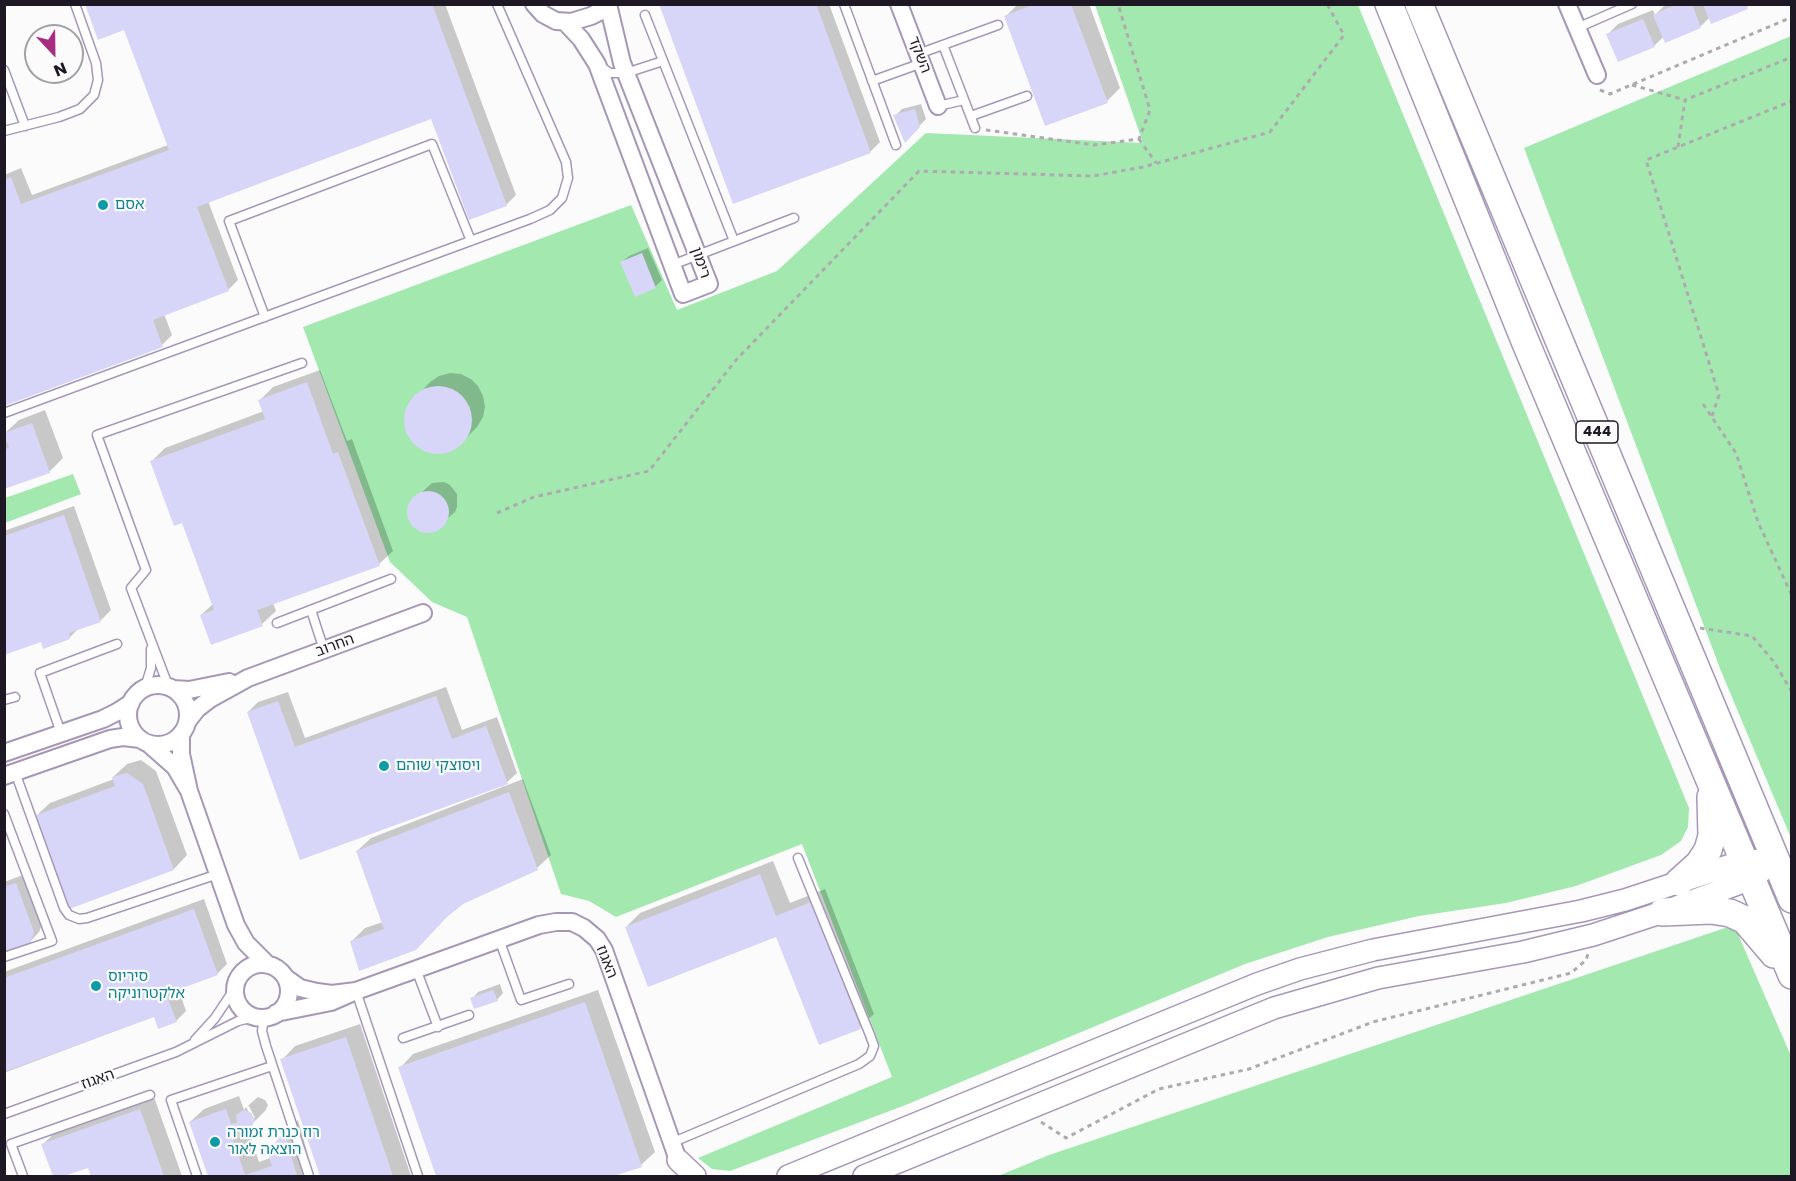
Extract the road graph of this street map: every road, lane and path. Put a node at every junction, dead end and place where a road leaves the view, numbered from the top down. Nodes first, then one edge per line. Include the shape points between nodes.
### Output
1 (75, 4) edge
2 (497, 4) edge
3 (534, 4) edge
4 (606, 4) edge
5 (844, 4) edge
6 (899, 4) edge
7 (1118, 4) edge
8 (1328, 4) edge
9 (1389, 4) edge
10 (1419, 4) edge
11 (1567, 4) edge
12 (1632, 4) edge
13 (645, 15) dead end
14 (1791, 17) edge
15 (565, 22) junction
16 (998, 25) dead end
17 (1577, 28) junction
18 (943, 45) junction
19 (1791, 57) edge
20 (920, 58) junction
21 (663, 61) junction
22 (597, 64) junction
23 (4, 70) edge
24 (626, 73) junction
25 (1597, 75) dead end
26 (872, 81) junction
27 (1632, 85) junction
28 (1610, 94) dead end
29 (1027, 96) dead end
30 (964, 100) junction
31 (1685, 100) junction
32 (1791, 101) edge
33 (938, 106) joint
34 (971, 116) junction
35 (25, 126) junction
36 (975, 128) joint
37 (4, 131) edge
38 (1139, 139) junction
39 (896, 145) dead end
40 (1678, 147) junction
41 (1156, 163) junction
42 (794, 218) dead end
43 (471, 242) junction
44 (734, 242) junction
45 (698, 256) junction
46 (672, 265) junction
47 (265, 317) junction
48 (302, 363) dead end
49 (1703, 404) dead end
50 (4, 413) edge
51 (1712, 416) junction
52 (497, 513) dead end
53 (391, 579) dead end
54 (1791, 596) edge
55 (311, 610) junction
56 (423, 613) dead end
57 (277, 623) dead end
58 (1676, 624) junction
59 (150, 639) junction
60 (117, 644) dead end
61 (324, 650) junction
62 (248, 678) junction
63 (171, 689) junction
64 (1791, 692) edge
65 (15, 697) dead end
66 (136, 697) junction
67 (4, 700) edge
68 (184, 728) junction
69 (61, 733) junction
70 (145, 742) junction
71 (4, 753) edge
72 (10, 774) edge
73 (1711, 783) junction
74 (189, 791) junction
75 (4, 813) edge
76 (798, 858) dead end
77 (1775, 860) junction
78 (1747, 870) junction
79 (218, 874) junction
80 (1679, 882) junction
81 (1791, 899) edge
82 (1663, 912) junction
83 (236, 925) junction
84 (1593, 935) junction
85 (499, 939) junction
86 (4, 957) edge
87 (268, 965) junction
88 (416, 969) junction
89 (1791, 976) edge
90 (286, 978) junction
91 (237, 982) junction
92 (569, 984) dead end
93 (356, 991) junction
94 (469, 1015) dead end
95 (265, 1016) junction
96 (438, 1027) junction
97 (403, 1038) dead end
98 (190, 1044) junction
99 (272, 1066) junction
100 (150, 1095) dead end
101 (1024, 1110) junction
102 (4, 1114) edge
103 (677, 1160) edge
104 (23, 1176) edge
105 (197, 1176) edge
106 (309, 1176) edge
107 (418, 1176) edge
108 (694, 1176) edge
109 (788, 1176) edge
110 (864, 1176) edge

1 - 35 lane via 96,63 98,80 94,95 80,109
2 - 43 lane via 566,162 568,178 562,198 550,210
3 - 15 street via 543,14
4 - 15 street via 581,21
4 - 24 street, רימון
5 - 26 lane
6 - 20 street, השקד
7 - 38 path via 1150,110
8 - 41 path via 1344,35 1270,132
9 - 73 main road, 444 via 1525,341
10 - 58 main road, 444
11 - 17 street
12 - 17 lane
13 - 21 lane
14 - 27 path
15 - 22 street, רימון
16 - 18 lane
17 - 25 street
18 - 20 lane
18 - 30 lane
19 - 31 path
20 - 26 lane
20 - 33 street, השקד
21 - 24 lane
21 - 44 lane
22 - 24 lane via 610,73
22 - 46 street, רימון
23 - 35 lane
24 - 45 street, רימון
26 - 39 lane
27 - 28 path
27 - 31 path
29 - 34 lane
30 - 33 lane
30 - 34 lane
31 - 40 path
32 - 40 path
34 - 36 lane
35 - 37 lane
36 - 38 path via 1094,145
38 - 41 path
40 - 51 path via 1646,160 1719,395
41 - 52 path via 1093,176 919,171 736,360 649,471 534,497
42 - 44 lane
43 - 47 lane
43 - 47 lane via 432,144 229,221
44 - 45 lane
45 - 46 lane
45 - 46 street, רימון via 709,284 683,294
47 - 50 lane
48 - 59 lane via 97,435 146,570 131,588
49 - 51 path
51 - 54 path via 1736,453 1758,522
53 - 55 lane
55 - 57 lane
55 - 61 lane
56 - 61 street, החרוב
58 - 64 path via 1752,636 1774,662
58 - 77 main road, 444
59 - 63 lane
59 - 66 lane via 151,668
60 - 69 lane via 40,673
61 - 62 street, החרוב
62 - 63 street, החרוב via 189,690
62 - 68 street, החרוב via 197,709
63 - 66 street via 154,686
63 - 68 street via 185,704
65 - 67 lane
66 - 69 street via 103,719
66 - 70 street via 128,712 129,722 133,732
68 - 70 street via 170,742
68 - 74 street via 182,754
69 - 71 street
70 - 72 street via 123,737 110,739
70 - 74 street via 174,767
72 - 79 lane via 69,915 87,918
73 - 78 main road, 444
73 - 80 main road via 1708,850
74 - 79 street
75 - 86 lane via 52,941
76 - 103 lane via 870,1035 870,1056
77 - 78 street
77 - 81 main road, 444
78 - 80 street
78 - 82 street
78 - 89 main road, 444
79 - 83 street
80 - 109 street via 1581,911 1383,948 1300,969
82 - 84 street
82 - 89 main road via 1730,913 1759,934
83 - 87 street via 246,943
83 - 91 street via 240,951
84 - 101 street via 1378,978 1312,996 1243,1020
84 - 101 path via 1586,960 1571,973 1372,1022 1249,1069 1159,1089 1066,1138
85 - 88 street, האגוז
85 - 92 lane via 521,1000
85 - 103 street, האגוז via 539,925 564,922 584,928 597,939
87 - 90 street
87 - 91 street via 249,967
88 - 93 street, האגוז
88 - 96 lane
90 - 93 street, האגוז via 300,988 317,992
90 - 95 street via 286,1002
91 - 95 street via 235,997 239,1006 246,1012
91 - 98 lane, האגוז via 215,1018
93 - 95 street, האגוז via 331,1002
93 - 107 lane
94 - 96 lane
95 - 98 lane, האגוז via 238,1021
95 - 99 lane via 262,1031
96 - 97 lane
98 - 102 lane, האגוז
99 - 105 lane via 171,1100
99 - 106 lane
100 - 104 lane via 11,1144
101 - 110 street
103 - 108 street

